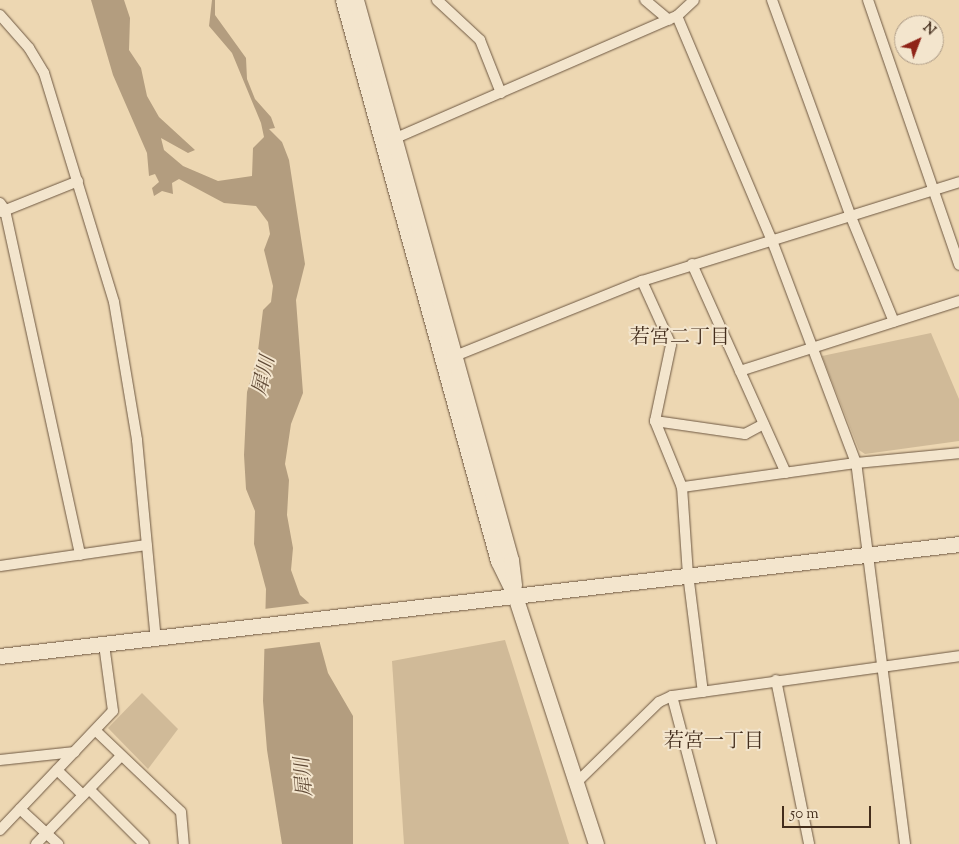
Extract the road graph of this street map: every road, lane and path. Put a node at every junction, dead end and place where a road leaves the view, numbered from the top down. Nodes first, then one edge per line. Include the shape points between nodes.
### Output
1 (343, 0) edge
2 (356, 0) edge
3 (437, 0) edge
4 (645, 0) edge
5 (694, 0) edge
6 (772, 0) edge
7 (868, 0) edge
8 (0, 15) edge
9 (673, 18) junction
10 (501, 93) junction
11 (389, 141) junction
12 (78, 180) junction
13 (959, 182) edge
14 (933, 190) junction
15 (2, 208) edge
16 (851, 217) junction
17 (771, 238) junction
18 (692, 264) junction
19 (959, 266) edge
20 (642, 281) junction
21 (959, 301) edge
22 (894, 322) junction
23 (812, 346) junction
24 (450, 358) junction
25 (740, 371) junction
26 (655, 421) junction
27 (764, 424) junction
28 (959, 453) edge
29 (856, 463) junction
30 (786, 473) junction
31 (682, 487) junction
32 (959, 544) edge
33 (146, 546) junction
34 (80, 555) junction
35 (868, 556) junction
36 (1, 562) edge
37 (688, 574) junction
38 (515, 596) junction
39 (156, 640) junction
40 (104, 644) junction
41 (0, 656) edge
42 (959, 656) edge
43 (883, 665) junction
44 (776, 680) junction
45 (703, 692) junction
46 (672, 696) junction
47 (96, 731) junction
48 (75, 752) junction
49 (120, 756) junction
50 (0, 760) edge
51 (57, 770) junction
52 (577, 782) junction
53 (86, 792) junction
54 (20, 809) junction
55 (0, 830) edge
56 (46, 833) junction
57 (36, 844) edge
58 (58, 844) edge
59 (144, 844) edge
60 (184, 844) edge
61 (596, 844) edge
62 (711, 844) edge
63 (809, 844) edge
64 (905, 844) edge

1 - 11 street
2 - 11 street
3 - 10 street via 480,40
4 - 9 street
5 - 9 street
6 - 16 street
7 - 14 street
8 - 12 street via 30,48 44,73
9 - 10 street
9 - 17 street
10 - 11 street
11 - 24 street
12 - 15 street
12 - 33 street via 114,302 136,440
13 - 14 street
14 - 16 street
14 - 19 street
15 - 34 street
16 - 17 street
16 - 22 street
17 - 18 street
17 - 23 street
18 - 20 street
18 - 25 street
20 - 24 street
20 - 26 street via 671,345
21 - 22 street
22 - 23 street
23 - 25 street
23 - 29 street
24 - 38 street via 511,560
25 - 27 street
26 - 27 street via 745,434
26 - 31 street
27 - 30 street
28 - 29 street
29 - 30 street
29 - 35 street
30 - 31 street
31 - 37 street
32 - 35 street
33 - 34 street
33 - 39 street
34 - 36 street
35 - 37 street
35 - 43 street
37 - 38 street
37 - 45 street
38 - 39 street
38 - 52 street
39 - 40 street
40 - 41 street
40 - 47 street via 114,711
42 - 43 street
43 - 44 street
43 - 64 street
44 - 45 street
44 - 63 street
45 - 46 street
46 - 52 street via 659,702
46 - 62 street
47 - 48 street
47 - 49 street
48 - 50 street
48 - 51 street
49 - 53 street
49 - 60 street via 181,812
51 - 53 street
51 - 54 street
52 - 61 street
53 - 56 street
53 - 59 street
54 - 55 street
54 - 56 street
56 - 57 street
56 - 58 street

